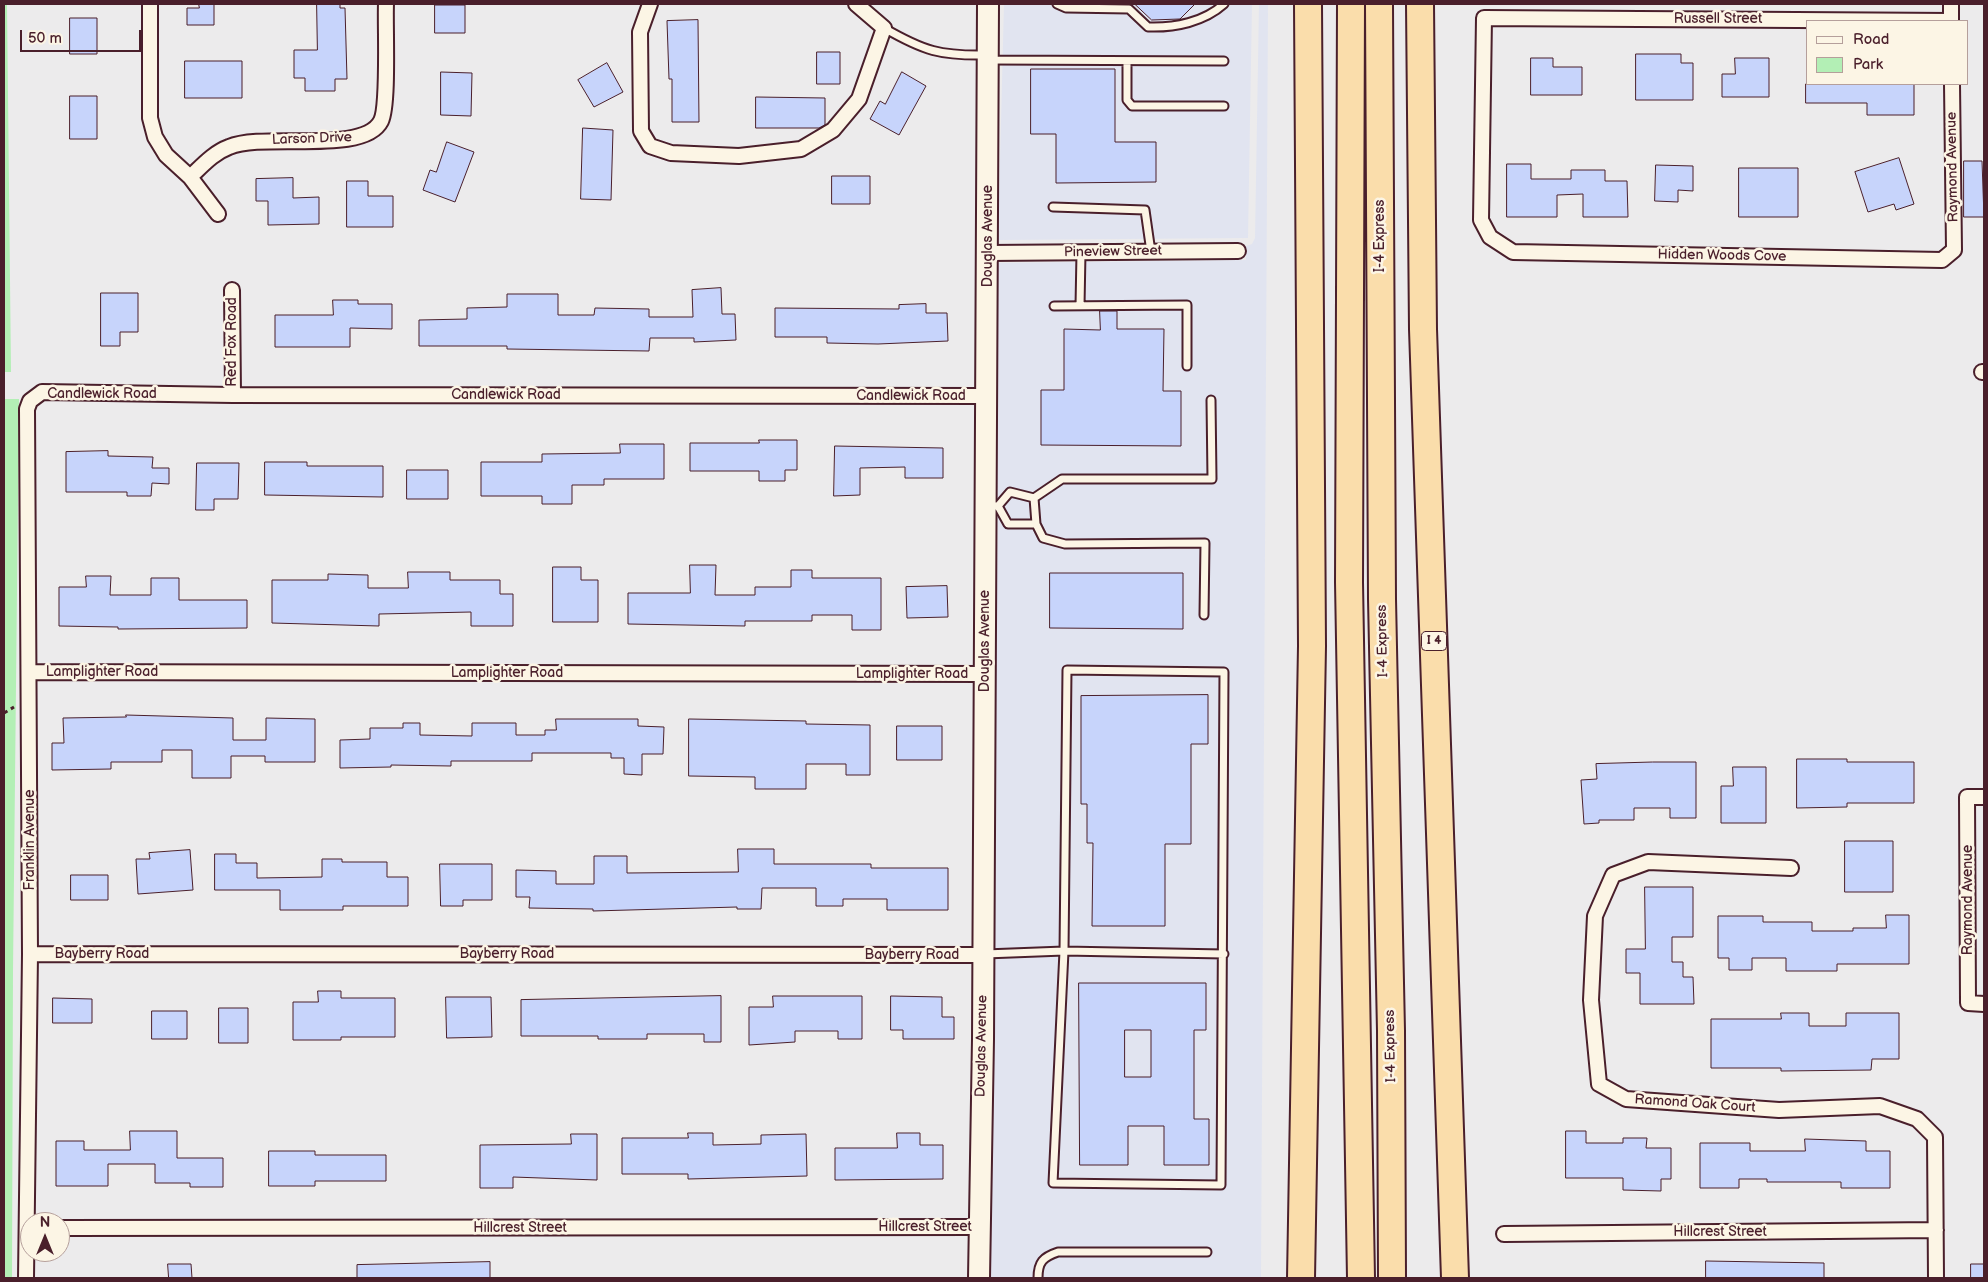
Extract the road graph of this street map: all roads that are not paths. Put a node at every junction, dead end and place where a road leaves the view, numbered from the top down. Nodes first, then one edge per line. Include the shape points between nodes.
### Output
1 (150, 4) edge
2 (386, 4) edge
3 (650, 4) edge
4 (856, 4) edge
5 (988, 4) edge
6 (1057, 4) edge
7 (1224, 4) edge
8 (1308, 4) edge
9 (1351, 4) edge
10 (1379, 4) edge
11 (1420, 4) edge
12 (1951, 4) edge
13 (1129, 6) edge
14 (1806, 20) edge
15 (1951, 20) edge
16 (884, 28) junction
17 (987, 58) junction
18 (1127, 60) junction
19 (1224, 61) dead end
20 (1952, 85) edge
21 (1224, 106) dead end
22 (190, 177) junction
23 (1053, 207) dead end
24 (218, 214) dead end
25 (1490, 237) joint
26 (1954, 250) joint
27 (1238, 251) dead end
28 (1151, 252) junction
29 (988, 253) junction
30 (1081, 253) junction
31 (232, 290) dead end
32 (1054, 306) dead end
33 (1080, 306) junction
34 (1187, 366) dead end
35 (233, 395) junction
36 (986, 396) junction
37 (1211, 400) dead end
38 (30, 401) joint
39 (1034, 498) junction
40 (992, 506) junction
41 (1036, 524) junction
42 (1204, 615) dead end
43 (30, 672) junction
44 (985, 674) junction
45 (1984, 797) edge
46 (1791, 868) dead end
47 (1064, 951) junction
48 (30, 954) junction
49 (1224, 954) junction
50 (983, 955) junction
51 (1984, 1004) edge
52 (28, 1212) edge
53 (979, 1227) junction
54 (70, 1228) edge
55 (1936, 1230) junction
56 (1504, 1234) dead end
57 (1208, 1252) dead end
58 (27, 1262) edge
59 (26, 1278) edge
60 (979, 1278) edge
61 (1038, 1278) edge
62 (1301, 1278) edge
63 (1361, 1278) edge
64 (1392, 1278) edge
65 (1455, 1278) edge
66 (1936, 1278) edge

1 - 22 street via 150,118 155,137 166,155
2 - 22 street, Larson Drive via 384,103 381,122 367,135 349,140 255,140 229,147 209,159
3 - 16 street via 640,32 641,131 650,146 670,153 739,156 801,149 833,130 859,98
4 - 16 street
5 - 17 main road, Douglas Avenue
6 - 13 lane via 1066,8
7 - 13 lane via 1204,17 1166,28 1148,27
8 - 62 highway via 1312,646
9 - 63 highway via 1350,582
10 - 64 highway, I-4 Express via 1382,598 1391,1031
11 - 65 highway, I 4 via 1423,329
12 - 15 street
14 - 25 street, Russell Street via 1484,18 1481,220
16 - 17 lane via 915,46 950,56
17 - 18 lane
17 - 29 main road, Douglas Avenue
18 - 19 lane
18 - 21 lane via 1127,100 1132,106
20 - 26 street, Raymond Avenue
22 - 24 street
23 - 28 lane via 1145,210
25 - 26 street, Hidden Woods Cove via 1513,252 1942,260
27 - 28 street, Pineview Street
28 - 30 street, Pineview Street
29 - 30 street, Pineview Street
29 - 36 main road, Douglas Avenue
30 - 33 lane
31 - 35 street, Red Fox Road
32 - 33 lane
33 - 34 lane via 1187,305
35 - 36 street, Candlewick Road
35 - 38 street, Candlewick Road via 42,392
36 - 40 main road, Douglas Avenue
37 - 39 lane via 1212,479 1062,479
38 - 43 street, Franklin Avenue via 27,409
39 - 40 lane via 1010,492
39 - 41 lane
40 - 41 lane via 1008,524
40 - 44 main road, Douglas Avenue
41 - 42 lane via 1042,538 1060,544 1205,543
43 - 44 street, Lamplighter Road
43 - 48 street, Franklin Avenue
44 - 50 main road, Douglas Avenue
45 - 51 street, Raymond Avenue via 1967,797 1968,1003
46 - 55 street, Ramond Oak Court via 1648,862 1614,875 1595,916 1591,1000 1599,1084 1626,1099 1779,1110 1880,1106 1917,1119 1935,1137
47 - 49 lane
47 - 49 lane via 1053,1182 1221,1185
47 - 49 lane via 1067,670 1224,672
47 - 50 lane
48 - 50 street, Bayberry Road
48 - 52 street, Franklin Avenue
50 - 53 main road, Douglas Avenue
53 - 54 street, Hillcrest Street
53 - 60 main road, Douglas Avenue
55 - 56 street, Hillcrest Street
55 - 66 street
57 - 61 lane via 1058,1252 1045,1256 1038,1267
58 - 59 street, Franklin Avenue

